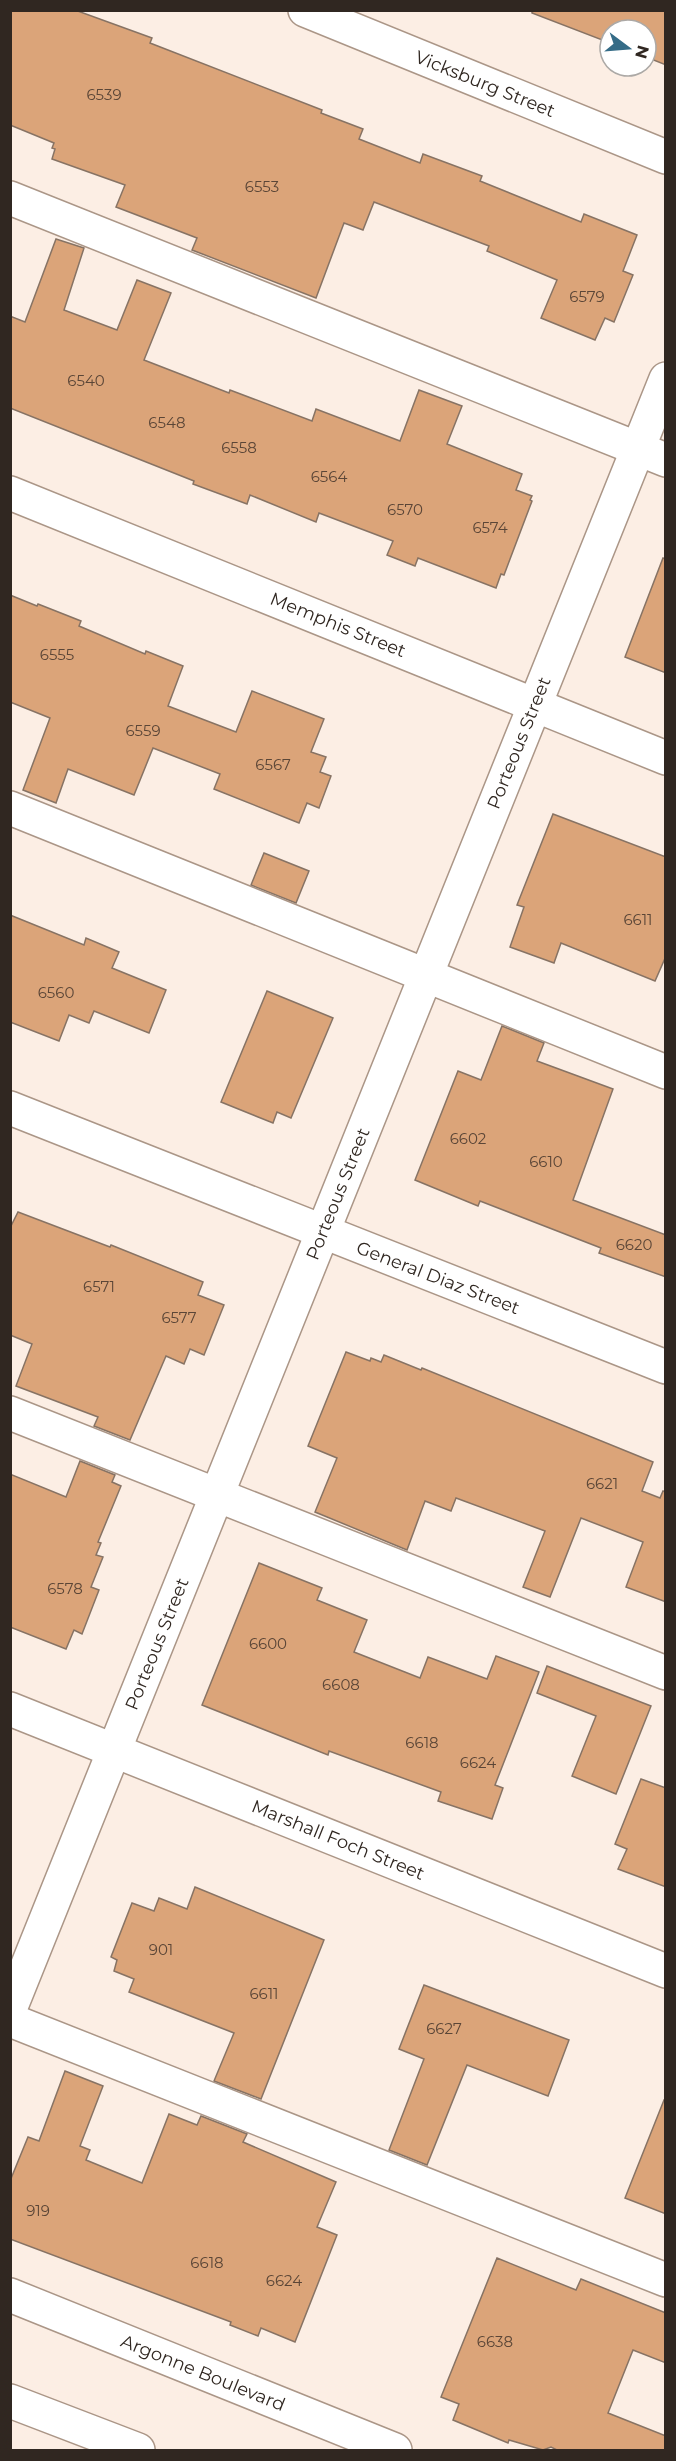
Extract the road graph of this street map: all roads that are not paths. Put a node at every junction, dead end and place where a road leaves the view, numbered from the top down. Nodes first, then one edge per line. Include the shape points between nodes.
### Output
1 (305, 10) edge
2 (666, 157) edge
3 (10, 198) edge
4 (666, 379) edge
5 (651, 454) edge
6 (10, 493) edge
7 (535, 704) junction
8 (666, 758) edge
9 (10, 808) edge
10 (425, 977) junction
11 (666, 1072) edge
12 (10, 1108) edge
13 (322, 1233) junction
14 (666, 1367) edge
15 (10, 1413) edge
16 (216, 1496) junction
17 (666, 1673) edge
18 (10, 1709) edge
19 (114, 1750) junction
20 (666, 1971) edge
21 (10, 2009) edge
22 (10, 2020) edge
23 (666, 2280) edge
24 (10, 2295) edge
25 (10, 2401) edge
26 (138, 2451) edge
27 (395, 2451) edge

1 - 2 street, Vicksburg Street
3 - 5 street
4 - 5 street, Porteous Street
5 - 7 street, Porteous Street
6 - 7 street, Memphis Street
7 - 8 street, Memphis Street
7 - 10 street, Porteous Street
9 - 10 street
10 - 11 street
10 - 13 street, Porteous Street
12 - 13 street, General Diaz Street
13 - 14 street, General Diaz Street
13 - 16 street, Porteous Street
15 - 16 street
16 - 17 street
16 - 19 street, Porteous Street
18 - 19 street, Marshall Foch Street
19 - 20 street, Marshall Foch Street
19 - 21 street, Porteous Street
22 - 23 street
24 - 27 street, Argonne Boulevard
25 - 26 street

